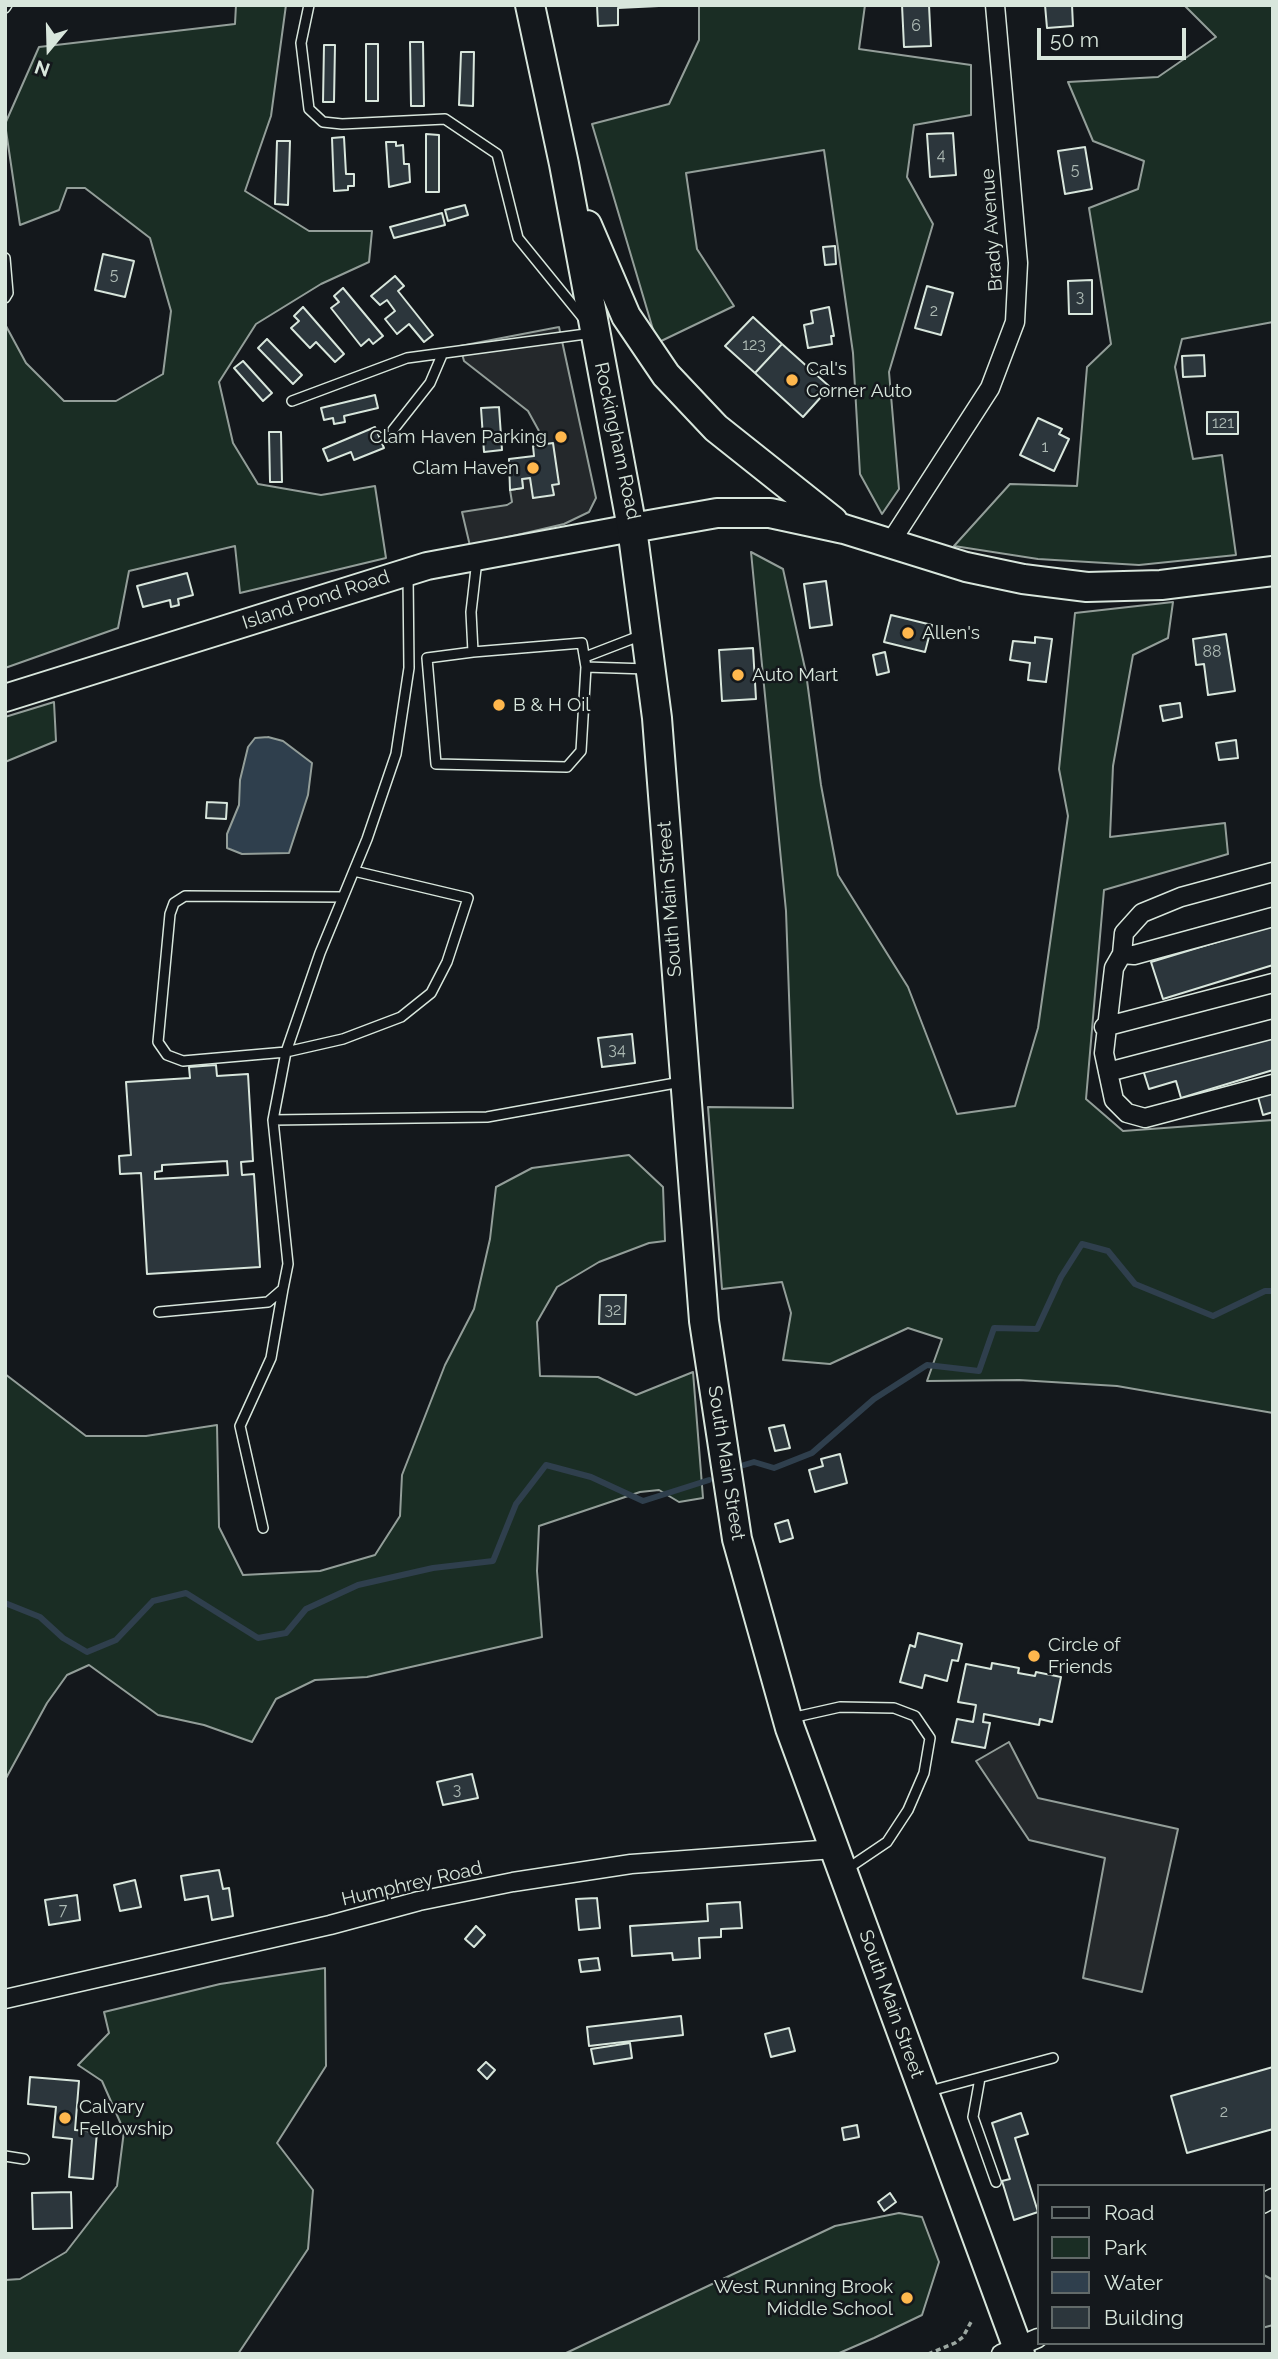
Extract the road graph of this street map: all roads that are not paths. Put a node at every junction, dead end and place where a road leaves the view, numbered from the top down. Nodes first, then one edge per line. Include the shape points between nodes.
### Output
1 (309, 5) edge
2 (530, 5) edge
3 (995, 5) edge
4 (564, 164) junction
5 (5, 258) edge
6 (5, 298) edge
7 (595, 333) junction
8 (442, 355) junction
9 (292, 401) dead end
10 (393, 430) dead end
11 (632, 528) junction
12 (844, 529) junction
13 (890, 543) junction
14 (478, 555) junction
15 (408, 571) junction
16 (1273, 571) edge
17 (646, 633) junction
18 (473, 652) junction
19 (585, 662) junction
20 (650, 669) junction
21 (5, 698) edge
22 (354, 871) junction
23 (1273, 872) edge
24 (343, 897) junction
25 (1273, 917) edge
26 (1122, 954) junction
27 (1273, 984) edge
28 (1104, 1027) junction
29 (1273, 1029) edge
30 (286, 1052) junction
31 (1108, 1072) junction
32 (683, 1082) junction
33 (1273, 1084) edge
34 (273, 1120) junction
35 (284, 1289) junction
36 (159, 1312) dead end
37 (263, 1528) dead end
38 (787, 1718) junction
39 (838, 1860) junction
40 (5, 1999) edge
41 (1054, 2058) dead end
42 (980, 2078) junction
43 (924, 2092) junction
44 (5, 2156) edge
45 (24, 2159) dead end
46 (996, 2182) dead end
47 (1019, 2348) edge

1 - 7 lane via 301,43 309,109 323,122 342,124 445,119 497,154 518,238
2 - 4 main road, Rockingham Road
3 - 13 street, Brady Avenue via 1018,263 1015,322 990,388
4 - 7 main road, Rockingham Road
4 - 12 main road via 617,299 655,361 716,428
5 - 6 lane
7 - 8 lane
7 - 11 main road, Rockingham Road
8 - 9 lane via 407,358
8 - 10 lane via 430,383
11 - 12 main road, Rockingham Road via 743,512 806,519
11 - 14 street, Island Pond Road
11 - 17 main road, South Main Street
12 - 13 main road, Rockingham Road
13 - 16 main road, Rockingham Road via 965,567 1087,587 1161,585
14 - 15 street, Island Pond Road
14 - 18 lane via 471,612
15 - 21 street, Island Pond Road
15 - 22 lane via 409,668 396,754
17 - 19 lane
17 - 20 main road, South Main Street
18 - 19 lane via 582,643
18 - 19 lane via 427,658 436,764 568,767 581,751
19 - 20 lane
20 - 32 main road, South Main Street
22 - 24 lane
22 - 30 lane via 468,898 447,962 431,993 401,1017 343,1039
23 - 26 street via 1181,897 1142,913 1124,933
24 - 30 lane
24 - 30 lane via 186,897 174,903 158,1042 167,1055 183,1061
25 - 26 street via 1135,956
26 - 28 street via 1114,968
27 - 28 street
28 - 31 street
29 - 31 street
30 - 34 lane
31 - 33 street via 1114,1100 1127,1114 1145,1118
32 - 34 lane via 487,1117
32 - 38 main road, South Main Street via 704,1321 724,1469 745,1572
34 - 35 lane via 288,1264
35 - 36 lane via 268,1302
35 - 37 lane via 271,1358 240,1426
38 - 39 main road, South Main Street
38 - 39 lane via 840,1707 894,1708 915,1716 930,1738 924,1773 887,1842
39 - 40 street, Humphrey Road via 631,1864 513,1882
39 - 43 main road, South Main Street
41 - 42 lane
42 - 43 lane
42 - 46 lane via 973,2118
43 - 47 main road, South Main Street
44 - 45 lane

